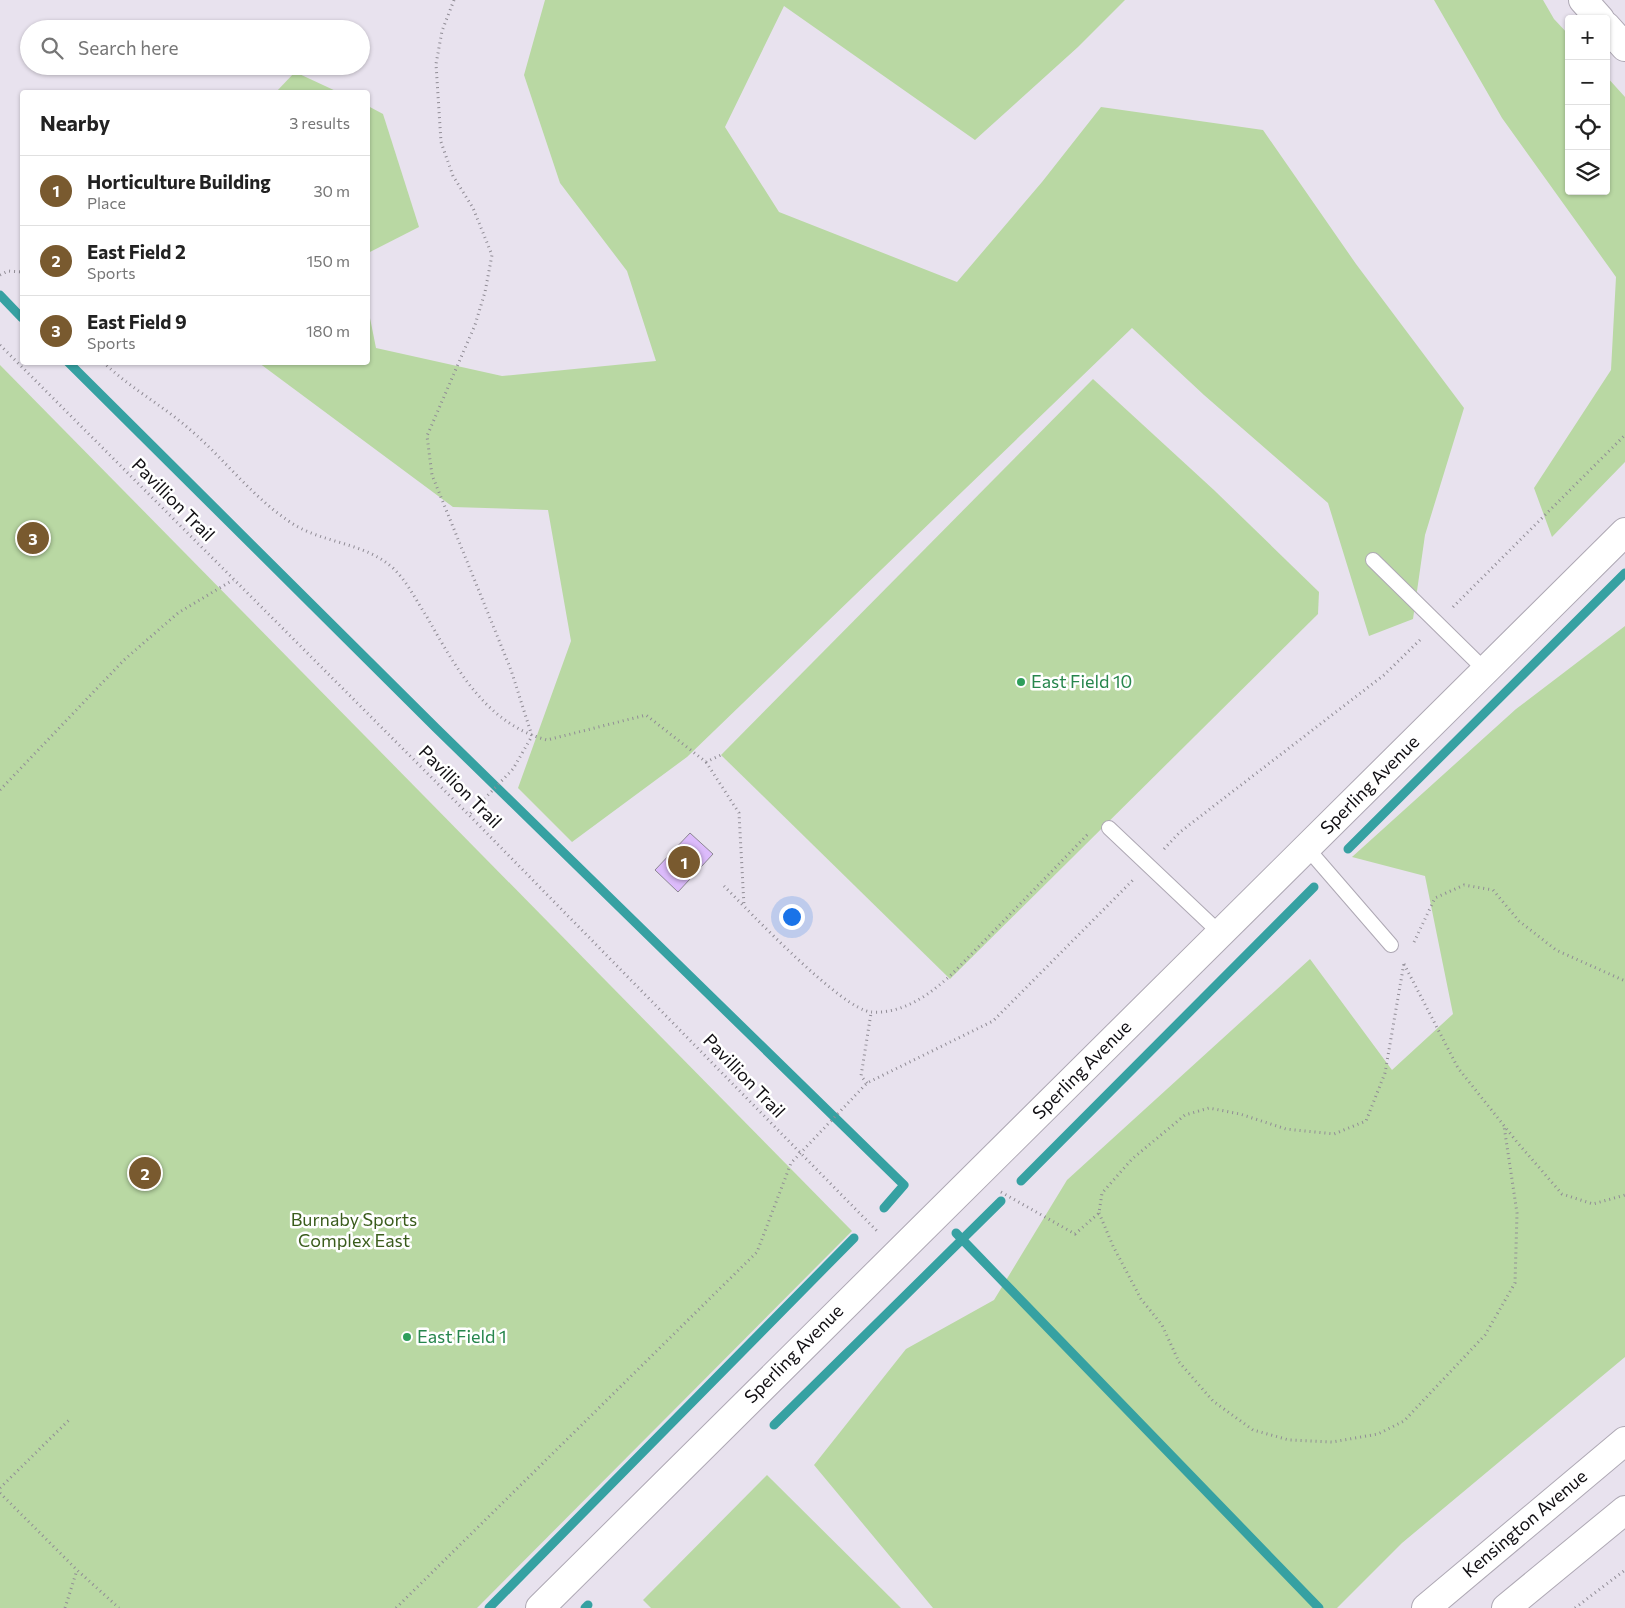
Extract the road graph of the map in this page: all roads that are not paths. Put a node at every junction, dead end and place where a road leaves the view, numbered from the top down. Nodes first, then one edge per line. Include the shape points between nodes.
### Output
1 (1583, 0) edge
2 (1596, 15) edge
3 (1610, 30) edge
4 (1625, 47) edge
5 (1625, 532) edge
6 (1373, 560) dead end
7 (1486, 671) junction
8 (1109, 828) road end
9 (1307, 848) junction
10 (1220, 933) junction
11 (1390, 945) dead end
12 (1625, 1441) edge
13 (1625, 1510) edge
14 (540, 1608) edge
15 (1426, 1608) edge
16 (1506, 1608) edge

1 - 2 street
3 - 4 street
5 - 7 street, Sperling Avenue
6 - 7 lane
7 - 9 street, Sperling Avenue
8 - 10 lane
9 - 10 street, Sperling Avenue
9 - 11 lane
10 - 14 street, Sperling Avenue
12 - 15 street, Kensington Avenue
13 - 16 street

